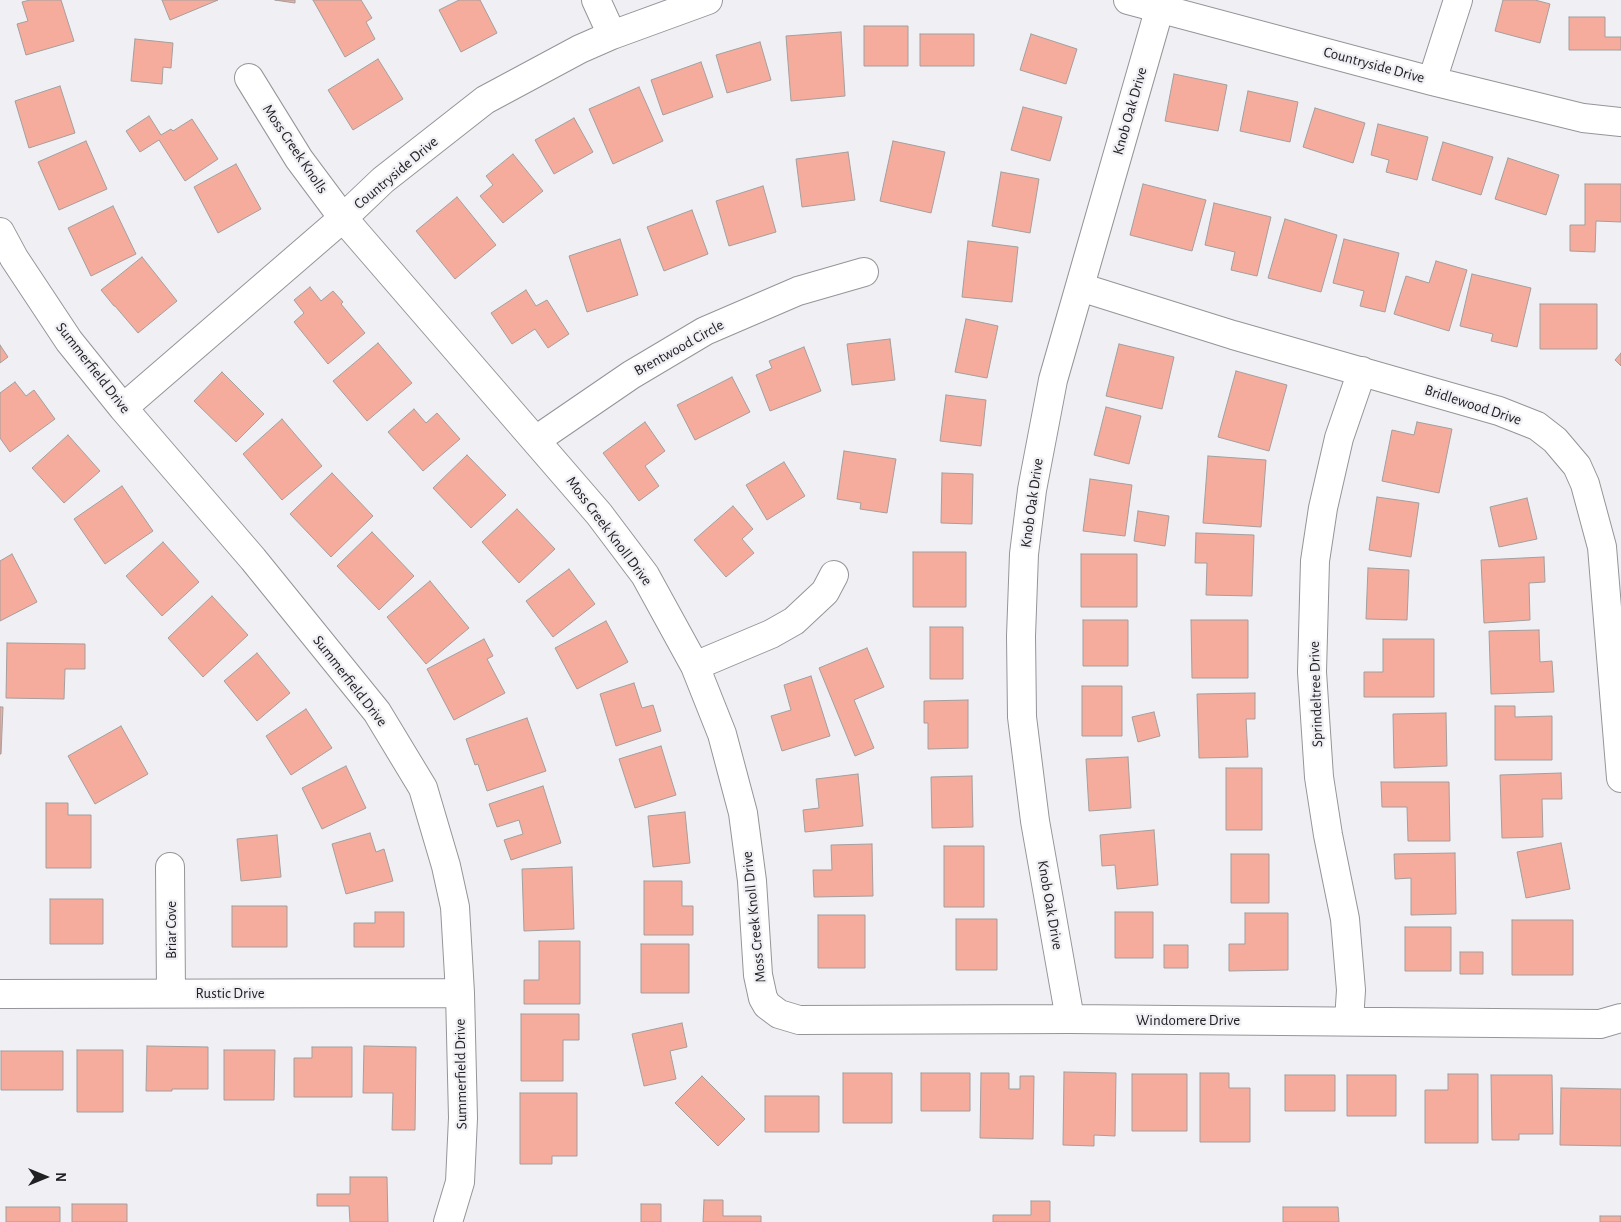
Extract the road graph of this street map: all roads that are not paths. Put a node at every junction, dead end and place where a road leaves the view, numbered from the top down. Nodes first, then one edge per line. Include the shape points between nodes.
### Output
1 (596, 0) edge
2 (708, 0) edge
3 (1128, 0) edge
4 (1458, 0) edge
5 (1161, 4) edge
6 (612, 35) junction
7 (249, 78) dead end
8 (1432, 81) junction
9 (1621, 122) edge
10 (343, 218) junction
11 (0, 232) edge
12 (864, 272) dead end
13 (1080, 287) junction
14 (1362, 371) junction
15 (123, 408) junction
16 (536, 440) junction
17 (834, 575) dead end
18 (694, 666) junction
19 (1621, 778) edge
20 (170, 867) dead end
21 (171, 993) junction
22 (460, 993) junction
23 (0, 994) edge
24 (763, 998) joint
25 (1621, 1018) edge
26 (1070, 1019) junction
27 (1349, 1021) junction
28 (448, 1222) edge

1 - 6 street
2 - 6 street, Countryside Drive
3 - 5 street, Countryside Drive
4 - 8 street
5 - 8 street, Countryside Drive
5 - 13 street, Knob Oak Drive
6 - 10 street, Countryside Drive via 485,100 383,180
7 - 10 street, Moss Creek Knolls via 299,159
8 - 9 street, Countryside Drive via 1582,118
10 - 15 street, Countryside Drive
10 - 16 street, Moss Creek Knoll Drive
11 - 15 street, Summerfield Drive via 69,341
12 - 16 street, Brentwood Circle via 798,291 705,331 631,375
13 - 14 street, Bridlewood Drive
13 - 26 street, Knob Oak Drive via 1053,380 1032,490 1024,554 1021,636 1022,717 1035,822
14 - 19 street, Bridlewood Drive via 1499,410 1536,426 1555,440 1576,466 1585,484 1602,547
14 - 27 street, Sprindeltree Drive via 1339,438 1323,508 1316,561 1312,672 1319,777 1345,920
15 - 22 street, Summerfield Drive via 253,559 377,712 422,788 455,907
16 - 18 street, Moss Creek Knoll Drive via 646,575
17 - 18 street via 825,592 794,621
18 - 24 street, Moss Creek Knoll Drive via 722,734 743,814 752,881 758,976
20 - 21 street, Briar Cove
21 - 22 street, Rustic Drive
21 - 23 street, Rustic Drive
22 - 28 street, Summerfield Drive via 463,1118 460,1182
24 - 26 street, Windomere Drive via 779,1014 799,1020
25 - 27 street, Windomere Drive via 1600,1024
26 - 27 street, Windomere Drive

